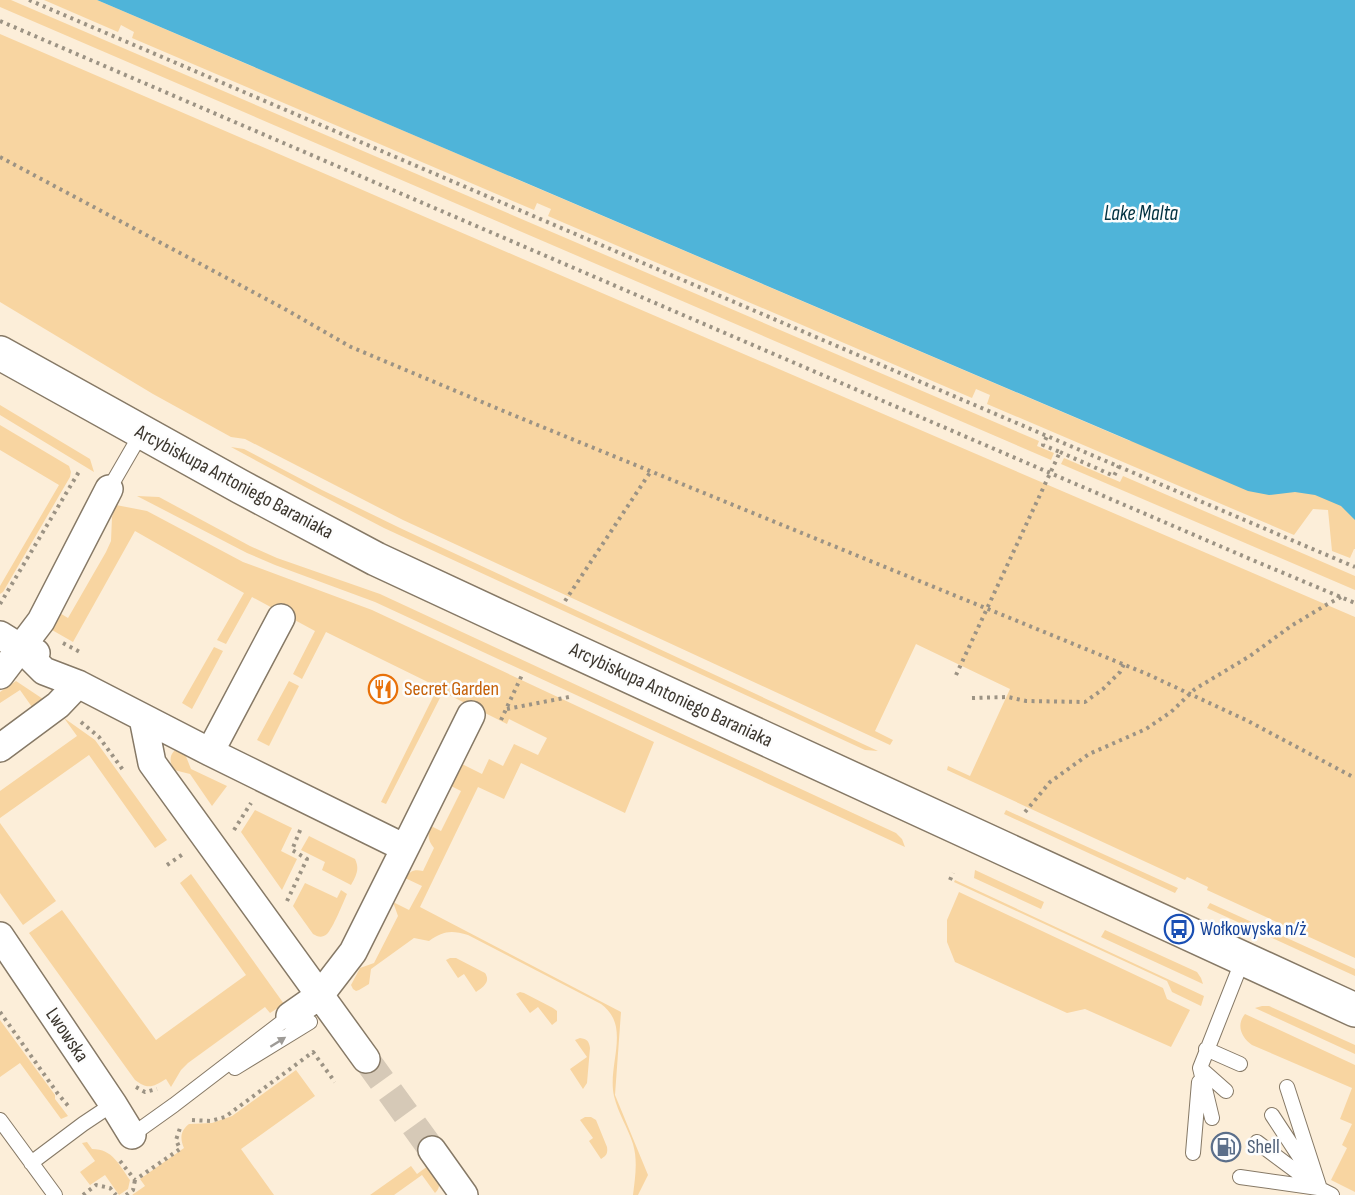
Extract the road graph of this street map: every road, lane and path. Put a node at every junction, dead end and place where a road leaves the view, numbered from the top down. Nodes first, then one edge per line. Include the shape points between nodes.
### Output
1 (29, 0) edge
2 (0, 21) edge
3 (0, 157) edge
4 (0, 353) edge
5 (142, 432) junction
6 (1047, 436) junction
7 (1059, 452) junction
8 (1119, 466) junction
9 (80, 470) dead end
10 (651, 471) junction
11 (1050, 473) junction
12 (109, 489) joint
13 (1355, 567) edge
14 (1342, 597) junction
15 (565, 601) dead end
16 (1355, 603) edge
17 (0, 604) edge
18 (987, 609) junction
19 (281, 618) dead end
20 (15, 636) edge
21 (1124, 664) junction
22 (0, 675) edge
23 (522, 675) dead end
24 (957, 675) dead end
25 (78, 684) junction
26 (1189, 693) junction
27 (569, 697) dead end
28 (972, 698) dead end
29 (58, 705) junction
30 (507, 709) junction
31 (471, 715) dead end
32 (143, 718) junction
33 (501, 720) dead end
34 (0, 748) edge
35 (210, 752) junction
36 (125, 773) dead end
37 (1355, 778) edge
38 (244, 798) dead end
39 (1025, 812) dead end
40 (292, 823) dead end
41 (234, 830) dead end
42 (177, 845) dead end
43 (405, 848) junction
44 (167, 865) dead end
45 (953, 873) dead end
46 (950, 880) dead end
47 (287, 902) dead end
48 (0, 936) edge
49 (1244, 959) junction
50 (312, 1010) junction
51 (1355, 1010) edge
52 (0, 1012) edge
53 (1206, 1048) junction
54 (366, 1059) tunnel mouth
55 (1240, 1064) dead end
56 (1200, 1068) junction
57 (335, 1082) dead end
58 (1287, 1087) dead end
59 (1226, 1090) dead end
60 (113, 1104) junction
61 (174, 1105) junction
62 (71, 1109) dead end
63 (1272, 1115) dead end
64 (1212, 1118) dead end
65 (0, 1120) edge
66 (186, 1121) dead end
67 (132, 1135) joint
68 (1257, 1142) dead end
69 (432, 1150) tunnel mouth
70 (1193, 1153) dead end
71 (31, 1163) junction
72 (1240, 1177) dead end
73 (135, 1180) dead end
74 (1326, 1192) edge
75 (55, 1195) edge
76 (83, 1195) edge
77 (116, 1195) edge
78 (126, 1195) edge
79 (464, 1195) edge

1 - 6 path
2 - 11 path
3 - 10 path via 351,347
4 - 5 street, Arcybiskupa Antoniego Baraniaka
5 - 12 lane
5 - 49 street, Arcybiskupa Antoniego Baraniaka via 387,564
6 - 7 path via 1043,445
6 - 8 path
7 - 8 path via 1114,476
7 - 11 path
8 - 13 path
9 - 17 path
10 - 15 path
10 - 18 path
11 - 14 path
11 - 18 path
12 - 20 street
14 - 16 path
14 - 26 path
18 - 21 path
18 - 24 path
19 - 35 street
20 - 22 street
20 - 25 street via 44,671
21 - 26 path
21 - 28 path via 1103,690 1085,702
23 - 30 path
25 - 29 street
25 - 32 street
26 - 37 path
26 - 39 path via 1171,712 1146,729 1089,754 1050,782
27 - 30 path
29 - 34 street
29 - 36 path via 99,737
30 - 33 path
31 - 43 street
32 - 35 street
32 - 50 street via 152,763
35 - 43 street
38 - 41 path via 252,803
40 - 47 path via 302,828 292,850 307,859
42 - 44 path via 183,854
43 - 50 street via 353,952
45 - 46 path
48 - 60 street, Lwowska
49 - 51 street, Arcybiskupa Antoniego Baraniaka
49 - 53 lane
50 - 54 street
50 - 61 lane
61 -> 50 lane
52 - 62 path
53 - 55 lane
53 - 56 lane
56 - 59 lane
56 - 64 lane
56 - 70 lane
57 - 66 path via 313,1052 225,1117
58 - 74 lane
60 - 67 street, Lwowska
60 - 71 lane
61 - 67 lane
63 - 74 lane
65 - 71 lane
68 - 74 lane
69 - 79 street
71 - 75 lane
72 - 74 lane
73 - 78 path via 133,1190
76 - 77 path via 96,1185 110,1188

